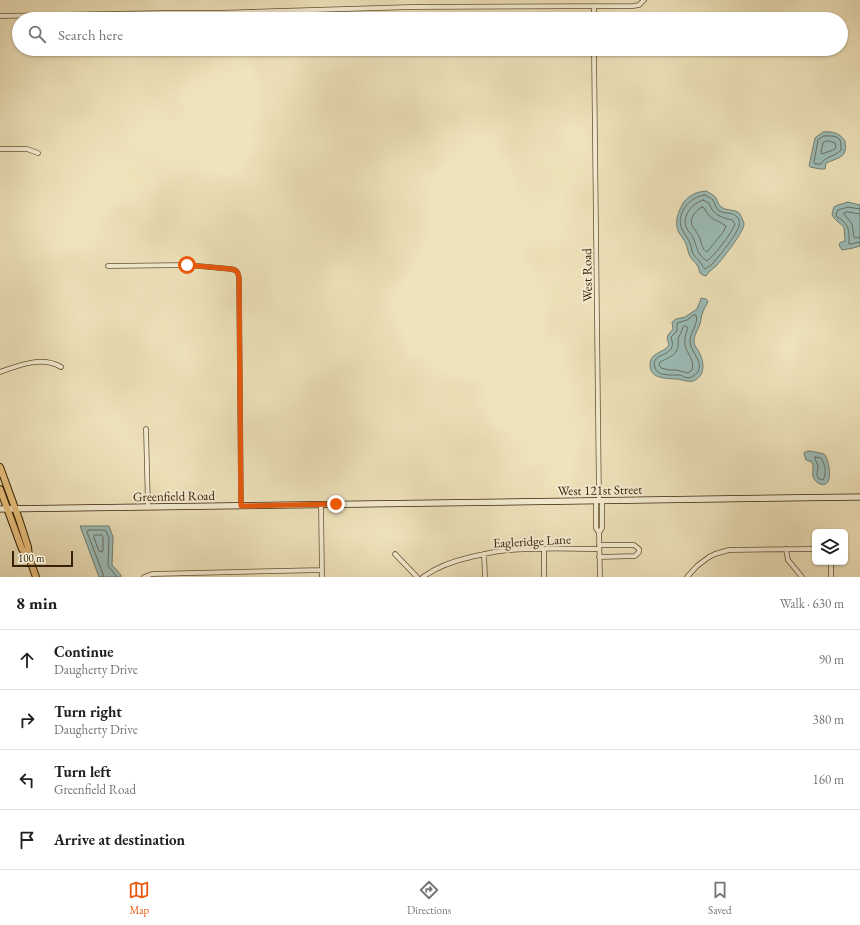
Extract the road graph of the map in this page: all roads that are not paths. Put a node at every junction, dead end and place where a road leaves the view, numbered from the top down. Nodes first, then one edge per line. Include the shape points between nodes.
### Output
1 (644, 1) edge
2 (594, 6) junction
3 (227, 12) edge
4 (594, 12) edge
5 (0, 16) edge
6 (12, 16) edge
7 (594, 56) edge
8 (0, 149) edge
9 (38, 153) dead end
10 (108, 266) dead end
11 (61, 367) dead end
12 (0, 372) edge
13 (146, 429) dead end
14 (0, 467) edge
15 (0, 489) edge
16 (860, 497) edge
17 (599, 501) junction
18 (321, 504) junction
19 (341, 504) joint
20 (241, 506) junction
21 (148, 508) junction
22 (0, 509) edge
23 (7, 509) junction
24 (16, 509) junction
25 (599, 547) junction
26 (544, 549) junction
27 (786, 549) junction
28 (812, 549) edge
29 (395, 554) dead end
30 (484, 554) junction
31 (29, 556) junction
32 (599, 557) junction
33 (830, 565) edge
34 (322, 570) junction
35 (36, 577) edge
36 (144, 577) edge
37 (322, 577) edge
38 (417, 577) edge
39 (423, 577) edge
40 (485, 577) edge
41 (544, 577) edge
42 (600, 577) edge
43 (687, 577) edge
44 (802, 577) edge
45 (832, 577) edge

1 - 2 street via 633,6
2 - 3 street
2 - 4 street
5 - 6 street
7 - 17 street, West Road
8 - 9 street via 27,149
10 - 20 street via 187,265 235,269 238,272
11 - 12 street via 52,362 31,363
13 - 21 street
14 - 24 main road
15 - 23 main road
16 - 17 street, West 121st Street
17 - 19 street, West 121st Street
17 - 25 street, West Road via 596,528 599,534
18 - 19 street, Greenfield Road
18 - 20 street, Greenfield Road
18 - 34 street
20 - 21 street, Greenfield Road
21 - 24 street, Greenfield Road
22 - 23 street, Greenfield Road
23 - 24 street, Greenfield Road
23 - 31 main road via 22,549
24 - 31 main road
25 - 26 street, Eagleridge Lane
25 - 32 street, West Road
25 - 32 street, Eagleridge Lane via 634,545 639,552 635,556
26 - 30 street, Eagleridge Lane
26 - 41 street
27 - 28 street
27 - 43 street via 736,549 722,552 704,561
27 - 44 street via 788,560
29 - 38 street
30 - 39 street, Eagleridge Lane via 444,565
30 - 40 street
31 - 35 main road
32 - 42 street, West Road
33 - 45 street
34 - 36 street via 152,574
34 - 37 street

